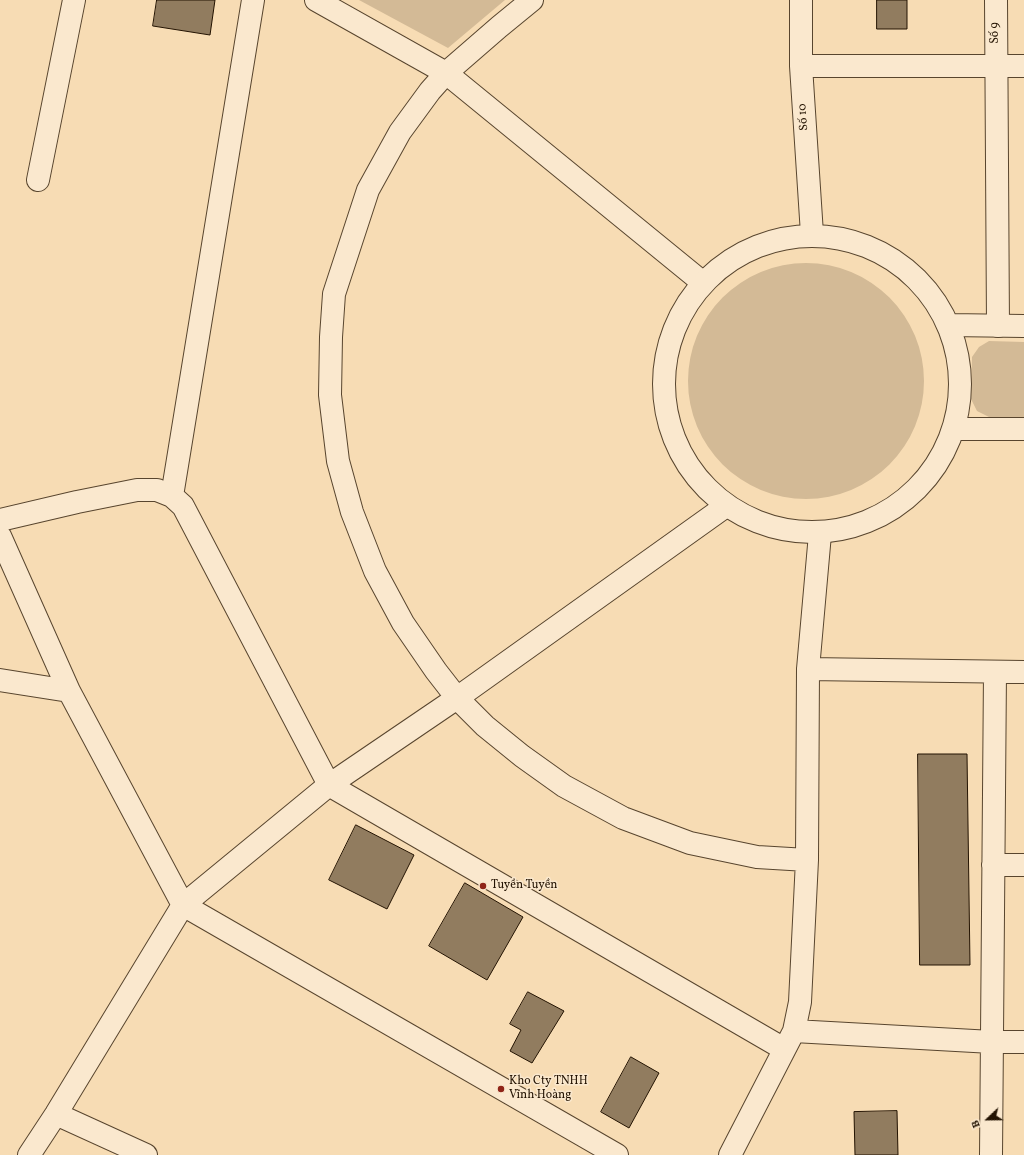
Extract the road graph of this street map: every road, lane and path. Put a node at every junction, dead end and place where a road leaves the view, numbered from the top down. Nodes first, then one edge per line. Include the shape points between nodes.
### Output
1 (74, 0) edge
2 (253, 0) edge
3 (316, 0) edge
4 (532, 0) edge
5 (801, 0) edge
6 (996, 0) edge
7 (801, 66) junction
8 (996, 66) junction
9 (1024, 66) edge
10 (446, 73) junction
11 (38, 180) dead end
12 (812, 234) junction
13 (702, 282) junction
14 (948, 325) junction
15 (998, 326) junction
16 (1024, 326) edge
17 (954, 429) junction
18 (1024, 429) edge
19 (172, 496) junction
20 (726, 506) junction
21 (0, 520) edge
22 (820, 534) junction
23 (0, 536) edge
24 (808, 669) junction
25 (995, 672) junction
26 (1024, 672) edge
27 (0, 680) edge
28 (69, 691) junction
29 (457, 698) junction
30 (329, 785) junction
31 (808, 860) junction
32 (993, 866) junction
33 (1024, 866) edge
34 (183, 905) junction
35 (789, 1040) junction
36 (992, 1042) junction
37 (1024, 1042) edge
38 (56, 1114) junction
39 (29, 1155) edge
40 (146, 1155) edge
41 (617, 1155) edge
42 (730, 1155) edge
43 (991, 1155) edge

1 - 11 street
2 - 19 street
3 - 10 street
4 - 10 street
5 - 7 street, Số 10
6 - 8 street, Số 9
7 - 8 street
7 - 12 street, Số 10
8 - 9 street
8 - 15 street, Số 9
10 - 13 street
10 - 29 street via 400,132 368,190 334,294 330,395 338,461 352,512 375,571 403,622
12 - 13 street via 766,241 724,262
12 - 14 street via 855,240 894,259 926,288
13 - 20 street via 690,296 669,338 662,385 670,432 692,473
14 - 15 street
14 - 17 street via 957,350 960,376 960,403
15 - 16 street
17 - 18 street
17 - 22 street via 934,470 903,502 864,524
19 - 21 street via 157,490 137,490
19 - 30 street via 184,506
20 - 22 street via 771,528
20 - 29 street
22 - 24 street
23 - 28 street
24 - 25 street
24 - 31 street
25 - 26 street
25 - 32 street
27 - 28 street
28 - 34 street
29 - 30 street
29 - 31 street via 485,726 522,756 564,786 623,818 690,844 757,858
30 - 34 street
30 - 35 street
31 - 35 street via 800,1002
32 - 33 street
32 - 36 street
34 - 38 street
34 - 41 street
35 - 36 street
35 - 42 street
36 - 37 street
36 - 43 street
38 - 39 street
38 - 40 street

